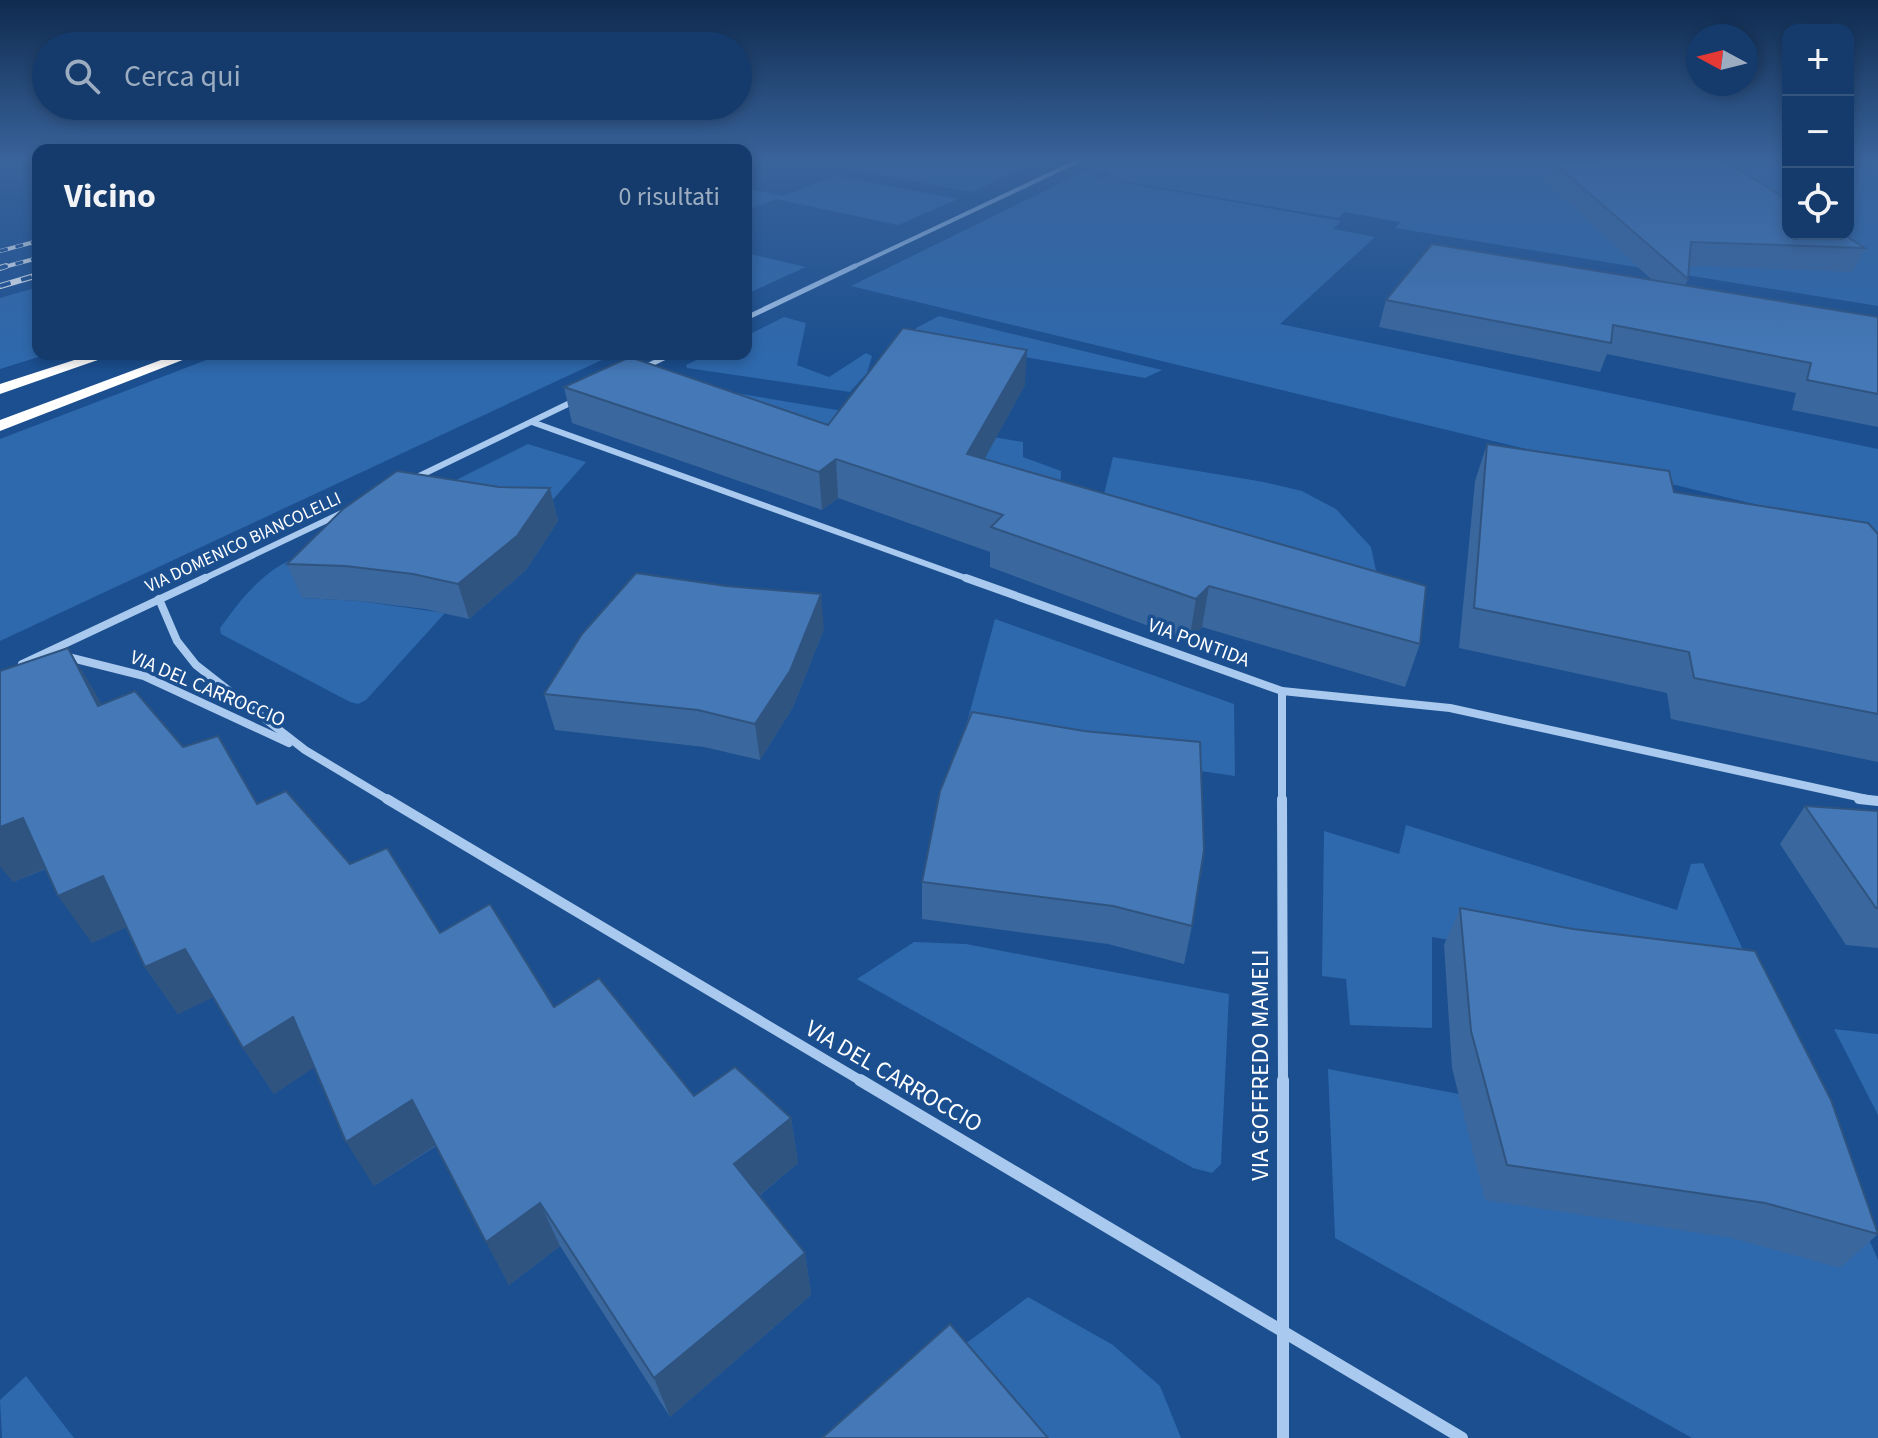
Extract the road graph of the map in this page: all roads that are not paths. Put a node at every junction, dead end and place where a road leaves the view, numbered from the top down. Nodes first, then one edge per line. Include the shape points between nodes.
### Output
1 (938, 227) edge
2 (752, 315) edge
3 (55, 360) edge
4 (89, 360) edge
5 (151, 360) edge
6 (175, 360) edge
7 (660, 360) edge
8 (640, 370) edge
9 (0, 376) edge
10 (0, 389) edge
11 (586, 396) edge
12 (0, 411) edge
13 (532, 422) junction
14 (0, 426) edge
15 (407, 482) edge
16 (352, 508) edge
17 (159, 599) junction
18 (48, 652) junction
19 (12, 669) edge
20 (1282, 691) junction
21 (305, 750) junction
22 (1878, 801) edge
23 (1283, 1332) junction
24 (1283, 1438) edge
25 (1462, 1438) edge

1 - 2 street
3 - 9 highway
4 - 10 highway
5 - 12 highway
6 - 14 highway
7 - 8 street
11 - 13 street
13 - 15 street
13 - 20 street, VIA PONTIDA
16 - 17 street, VIA DOMENICO BIANCOLELLI
17 - 18 street, VIA DOMENICO BIANCOLELLI
17 - 21 street, VIA DEL CARROCCIO via 177,641 196,665
18 - 19 street, VIA DOMENICO BIANCOLELLI
18 - 21 street, VIA DEL CARROCCIO via 144,676
20 - 22 street, VIA PONTIDA via 1450,708
20 - 23 street, VIA GOFFREDO MAMELI
21 - 23 street, VIA DEL CARROCCIO
23 - 24 street, VIA GOFFREDO MAMELI
23 - 25 street, VIA DEL CARROCCIO

